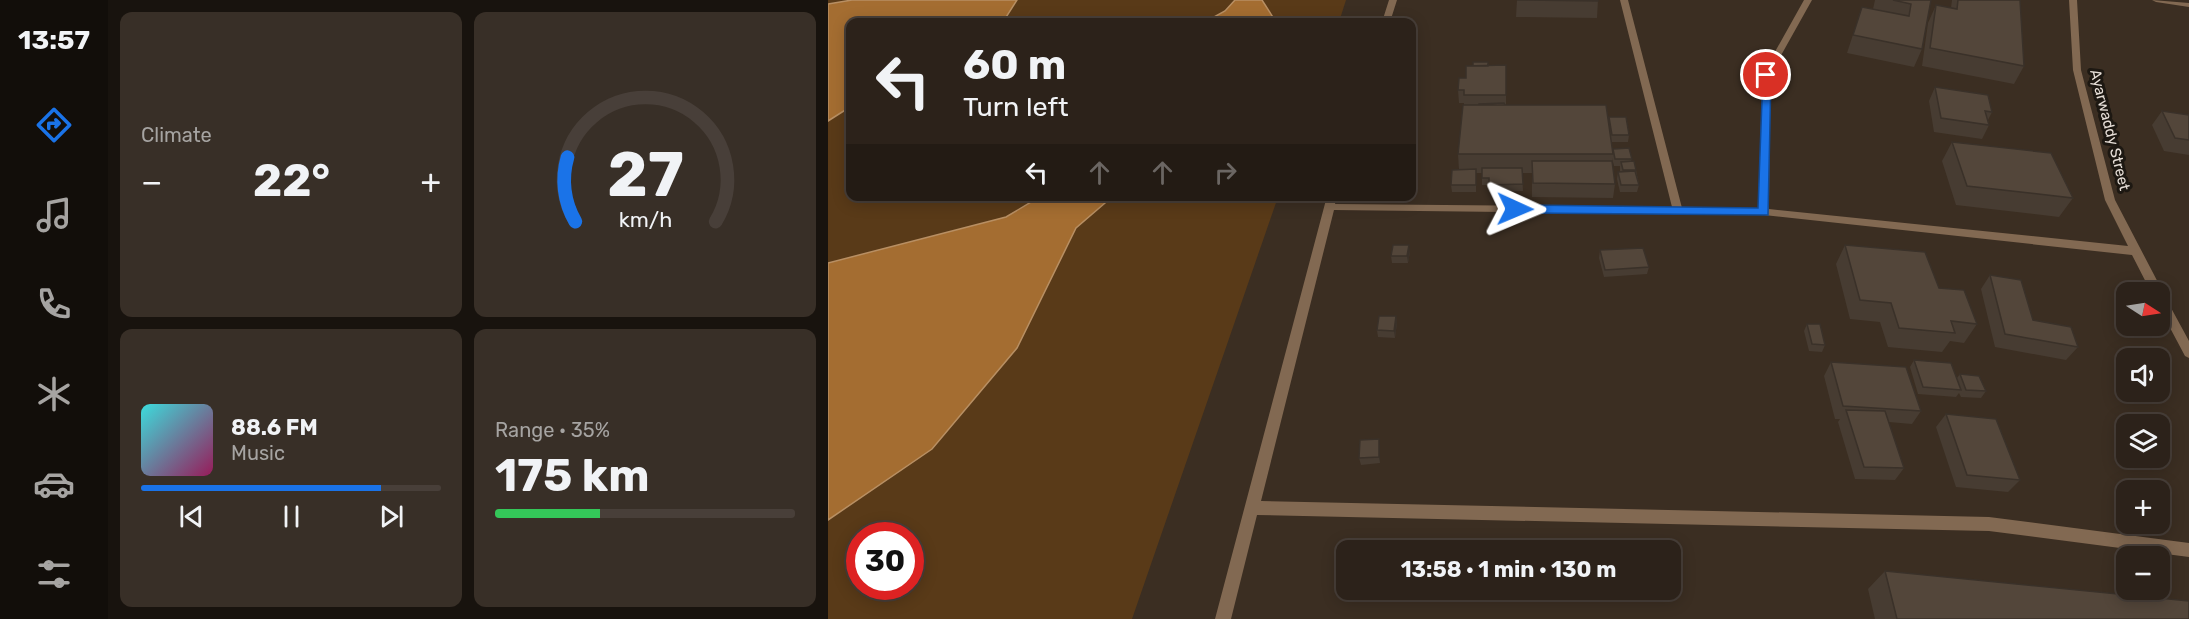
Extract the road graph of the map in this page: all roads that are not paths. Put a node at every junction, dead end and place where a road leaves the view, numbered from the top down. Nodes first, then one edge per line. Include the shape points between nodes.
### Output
1 (1394, 0) edge
2 (1624, 0) edge
3 (1808, 0) edge
4 (2073, 0) edge
5 (2156, 0) edge
6 (2189, 5) edge
7 (1387, 18) edge
8 (1330, 202) edge
9 (1678, 211) junction
10 (1764, 212) junction
11 (2135, 250) junction
12 (2152, 282) edge
13 (2170, 317) edge
14 (2189, 353) edge
15 (1252, 508) junction
16 (2189, 550) edge
17 (1223, 619) edge

1 - 7 street
2 - 9 street
3 - 10 street via 1766,75
4 - 11 street, Ayarwaddy Street via 2080,81 2110,200
5 - 6 street
8 - 9 street
8 - 15 street
9 - 10 street
10 - 11 street
11 - 12 street, Ayarwaddy Street
13 - 14 street
15 - 16 street via 1989,524
15 - 17 street

